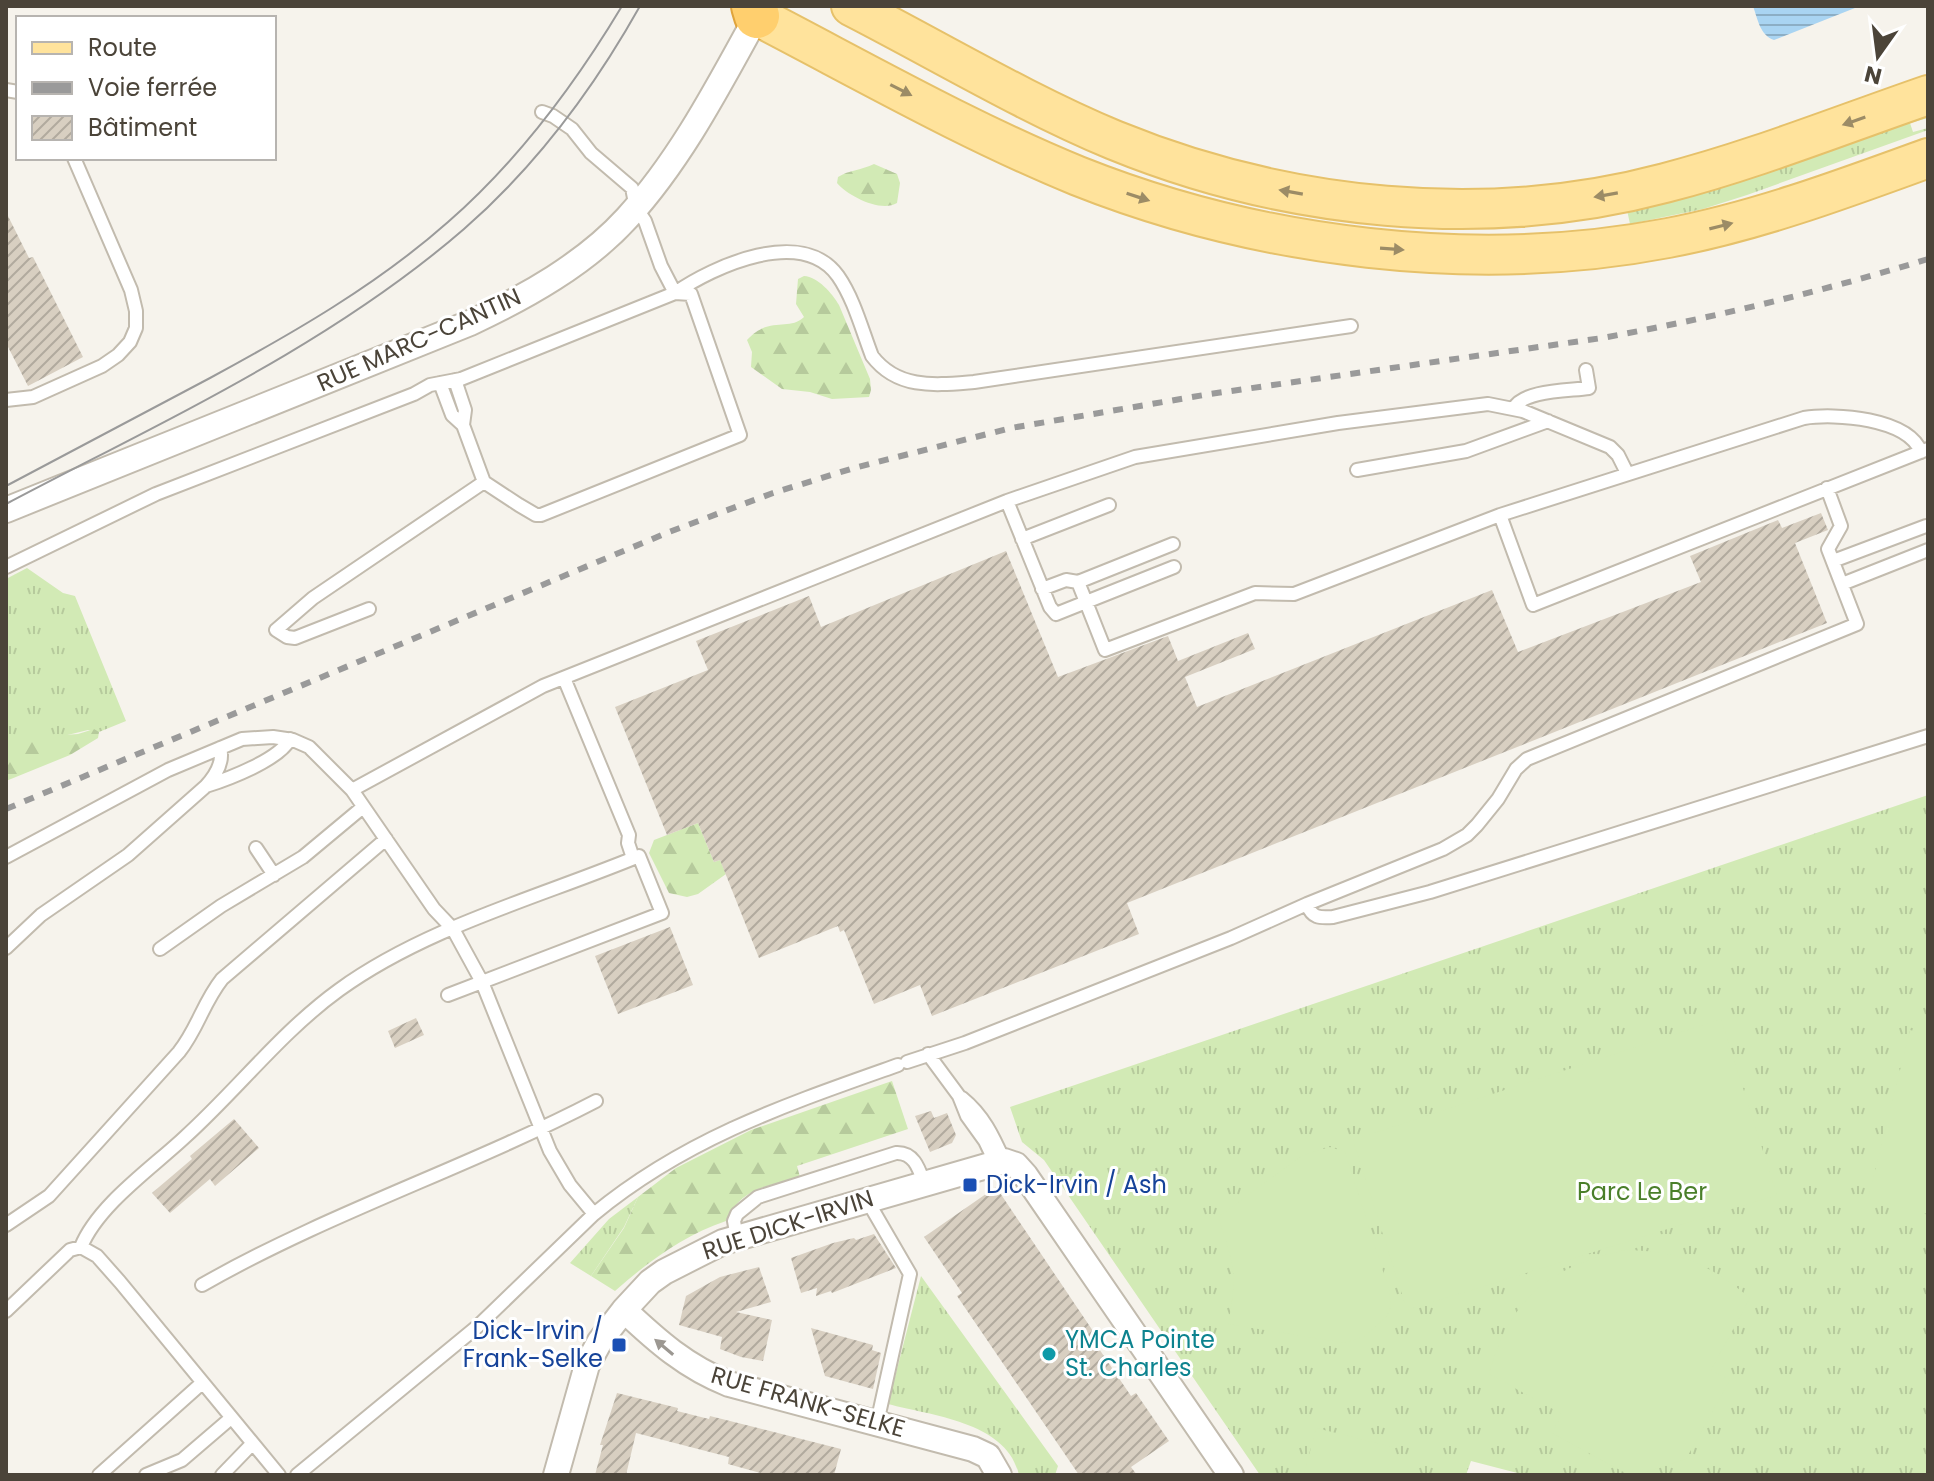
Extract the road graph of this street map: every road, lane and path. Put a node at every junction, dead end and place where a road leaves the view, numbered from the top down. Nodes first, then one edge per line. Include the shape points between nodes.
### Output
1 (851, 6) edge
2 (766, 8) edge
3 (1928, 95) edge
4 (542, 112) dead end
5 (1074, 122) junction
6 (1928, 158) edge
7 (75, 160) edge
8 (636, 208) junction
9 (675, 293) junction
10 (1351, 326) dead end
11 (1586, 370) dead end
12 (455, 380) junction
13 (440, 383) junction
14 (6, 400) edge
15 (1514, 408) junction
16 (1548, 421) junction
17 (463, 425) junction
18 (1924, 450) edge
19 (1357, 470) dead end
20 (1627, 473) junction
21 (484, 482) junction
22 (1827, 488) junction
23 (1007, 501) junction
24 (1109, 505) dead end
25 (6, 510) edge
26 (1500, 515) junction
27 (1926, 526) edge
28 (1022, 539) junction
29 (1173, 544) dead end
30 (1928, 550) edge
31 (1833, 561) junction
32 (6, 567) edge
33 (1174, 567) dead end
34 (1078, 582) junction
35 (1842, 584) junction
36 (1042, 589) junction
37 (1086, 602) junction
38 (369, 609) dead end
39 (298, 611) junction
40 (314, 630) junction
41 (564, 678) junction
42 (1928, 736) edge
43 (290, 739) junction
44 (220, 748) junction
45 (206, 786) junction
46 (352, 790) junction
47 (363, 807) junction
48 (386, 839) junction
49 (256, 848) dead end
50 (6, 857) edge
51 (633, 858) junction
52 (274, 875) junction
53 (1307, 904) junction
54 (453, 929) junction
55 (6, 948) edge
56 (160, 949) dead end
57 (482, 982) junction
58 (448, 995) dead end
59 (928, 1054) junction
60 (596, 1101) dead end
61 (541, 1130) junction
62 (1000, 1162) junction
63 (924, 1183) junction
64 (867, 1200) junction
65 (594, 1214) junction
66 (6, 1225) edge
67 (737, 1238) junction
68 (81, 1247) junction
69 (202, 1285) dead end
70 (624, 1310) junction
71 (6, 1311) edge
72 (202, 1383) junction
73 (231, 1418) junction
74 (877, 1423) junction
75 (252, 1444) junction
76 (99, 1475) edge
77 (146, 1475) edge
78 (222, 1475) edge
79 (279, 1475) edge
80 (297, 1475) edge
81 (556, 1475) edge
82 (999, 1475) edge
83 (1231, 1475) edge

1 - 5 main road
2 - 5 main road via 949,86
2 -> 6 main road via 982,132 1107,187 1223,222 1356,246 1484,253 1636,243 1741,221
2 - 8 street, RUE MARC-CANTIN via 674,158
3 -> 5 main road via 1663,184 1560,202 1479,208 1392,205 1275,189 1179,164
4 - 8 lane via 572,129 632,188
7 - 14 lane via 131,290 136,328 130,342 102,366 33,397
8 - 9 lane
8 - 25 street, RUE MARC-CANTIN via 562,272 490,313
9 - 10 lane via 696,279 770,253 816,259 839,278 879,365 888,374 930,386
9 - 12 lane
9 - 21 lane via 691,294 740,435 538,515
11 - 15 lane via 1589,388 1529,396
12 - 13 lane
12 - 17 lane via 465,410
13 - 17 lane via 452,415
13 - 32 lane via 156,494
15 - 16 lane
15 - 23 lane via 1459,407 1159,451
16 - 19 lane via 1466,451
16 - 20 lane via 1615,451
17 - 21 lane
18 - 20 lane via 1897,429 1861,419 1817,416
18 - 22 lane
20 - 26 lane
21 - 39 lane
22 - 26 lane via 1533,605
22 - 31 lane via 1841,526 1828,549
23 - 28 lane
23 - 41 lane
24 - 28 lane
26 - 37 lane via 1294,594 1255,593 1105,650
27 - 31 lane
28 - 36 lane
29 - 34 lane
30 - 35 lane
31 - 35 lane
33 - 37 lane
34 - 36 lane via 1066,580
34 - 37 lane
35 - 53 lane via 1857,624 1527,759 1489,811 1457,841
36 - 37 lane via 1056,614
38 - 40 lane
39 - 40 lane
39 - 40 lane via 276,630 295,638
41 - 46 lane
41 - 51 lane via 629,835
42 - 53 lane via 1430,892 1333,917 1317,917
43 - 44 lane via 251,737
43 - 45 lane via 279,752
43 - 46 lane via 309,747
44 - 45 lane via 221,760
44 - 50 lane
45 - 55 lane via 128,855 41,915
46 - 47 lane
47 - 48 lane
47 - 52 lane via 313,851
48 - 54 lane
48 - 66 lane via 222,979 179,1052 49,1196
49 - 52 lane
51 - 54 lane
51 - 57 lane via 639,856 662,913
52 - 56 lane
53 - 59 lane
54 - 57 lane
54 - 68 lane via 383,961 305,1018 92,1224
57 - 58 lane
57 - 61 lane
59 - 62 lane via 959,1096 977,1110
59 - 65 lane via 714,1135
60 - 61 lane
61 - 65 lane via 560,1170
61 - 69 lane via 274,1245
62 - 63 street, RUE DICK-IRVIN
62 - 83 street via 1016,1165 1025,1175
63 - 64 street, RUE DICK-IRVIN
63 - 67 lane via 912,1158 896,1153 758,1197 737,1214
64 - 67 street, RUE DICK-IRVIN
64 - 74 lane via 910,1274
65 - 80 lane via 478,1326
67 - 70 street, RUE DICK-IRVIN via 664,1272
68 - 71 lane via 70,1250
68 - 72 lane via 101,1260
74 -> 70 street, RUE FRANK-SELKE via 705,1374 668,1351
70 - 81 street, RUE DICK-IRVIN via 587,1365
72 - 73 lane
72 - 76 lane
73 - 75 lane
73 - 77 lane via 192,1454
74 - 82 street, RUE FRANK-SELKE via 982,1452
75 - 78 lane
75 - 79 lane

